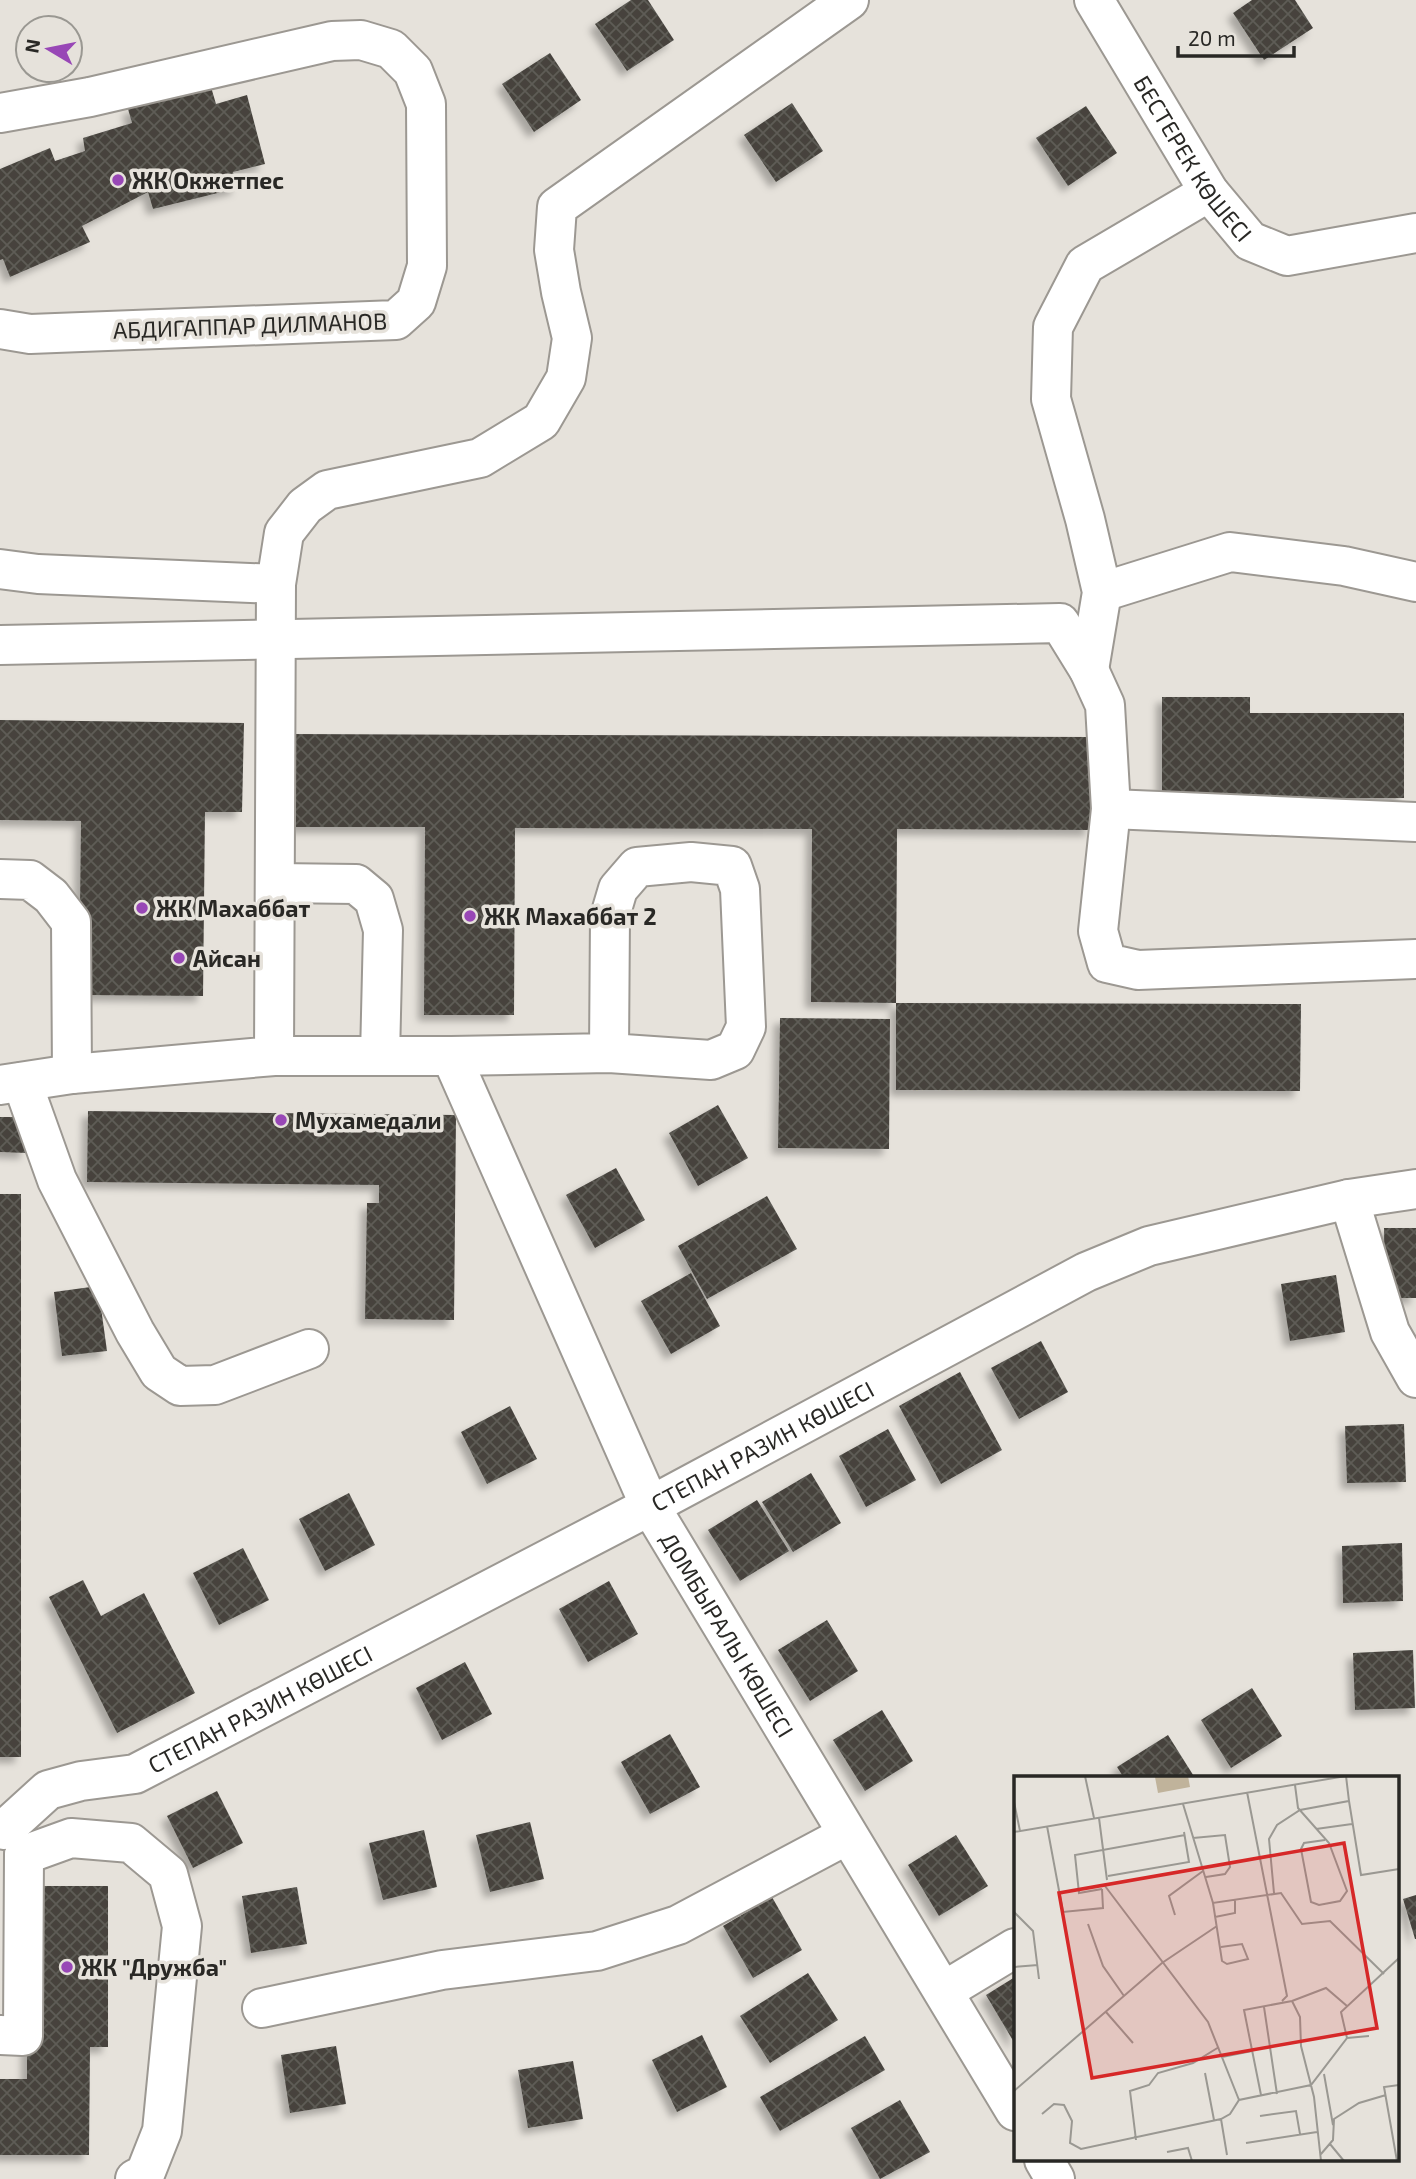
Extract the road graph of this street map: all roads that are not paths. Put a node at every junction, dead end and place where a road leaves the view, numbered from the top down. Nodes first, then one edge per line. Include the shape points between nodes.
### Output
1 (849, 0) edge
2 (1094, 0) edge
3 (0, 113) edge
4 (1209, 192) junction
5 (1416, 233) edge
6 (0, 329) edge
7 (0, 569) edge
8 (1416, 582) edge
9 (276, 584) junction
10 (1102, 592) junction
11 (277, 639) junction
12 (0, 645) edge
13 (1089, 670) junction
14 (1111, 809) junction
15 (1416, 822) edge
16 (0, 879) edge
17 (276, 883) junction
18 (1416, 959) edge
19 (609, 1053) junction
20 (380, 1055) junction
21 (274, 1056) junction
22 (451, 1056) junction
23 (72, 1074) junction
24 (11, 1083) edge
25 (1416, 1189) edge
26 (1349, 1199) junction
27 (309, 1349) dead end
28 (1416, 1378) edge
29 (650, 1506) junction
30 (847, 1835) junction
31 (9, 1837) edge
32 (1014, 1949) edge
33 (944, 1991) junction
34 (262, 2008) dead end
35 (0, 2035) edge
36 (1014, 2109) edge
37 (1045, 2162) edge
38 (135, 2179) edge
39 (1055, 2179) edge

1 - 9 street via 557,207 554,250 572,338 566,378 541,421 480,458 327,490 305,506 284,533
2 - 4 street, БЕСТЕРЕК КӨШЕСІ
3 - 6 street, АБДИГАППАР ДИЛМАНОВ via 332,41 361,40 391,49 413,71 426,104 427,266 416,302 397,320 30,334
4 - 5 street, БЕСТЕРЕК КӨШЕСІ via 1250,241 1287,256
4 - 10 street via 1085,265 1053,327 1051,399
7 - 9 street
8 - 10 street via 1344,566 1230,552
9 - 11 street
10 - 13 street
11 - 12 street
11 - 13 street via 1060,623
11 - 17 street
13 - 14 street via 1105,705
14 - 15 street
14 - 18 street via 1098,931 1107,963 1138,970
16 - 23 street via 30,880 51,896 71,922
17 - 20 street via 356,884 374,899 383,930
17 - 21 street
19 - 19 street via 711,1060 735,1050 746,1027 740,889 732,866 691,862 637,867 618,888 610,916
19 - 22 street
20 - 21 street
20 - 22 street
21 - 23 street
22 - 29 street, ДОМБЫРАЛЫ КӨШЕСІ
23 - 24 street
24 - 27 street via 159,1372 180,1386 215,1385
25 - 26 street, СТЕПАН РАЗИН КӨШЕСІ
26 - 28 street via 1390,1332
26 - 29 street, СТЕПАН РАЗИН КӨШЕСІ via 1149,1246 1086,1272
29 - 30 street, ДОМБЫРАЛЫ КӨШЕСІ
29 - 31 street, СТЕПАН РАЗИН КӨШЕСІ via 135,1774 48,1790
30 - 33 street, ДОМБЫРАЛЫ КӨШЕСІ
30 - 34 street via 678,1925 597,1951 442,1970
31 - 35 street via 23,2036
31 - 38 street via 131,1843 168,1874 182,1926 162,2131 145,2174
32 - 33 street
33 - 36 street, ДОМБЫРАЛЫ КӨШЕСІ
37 - 39 street

